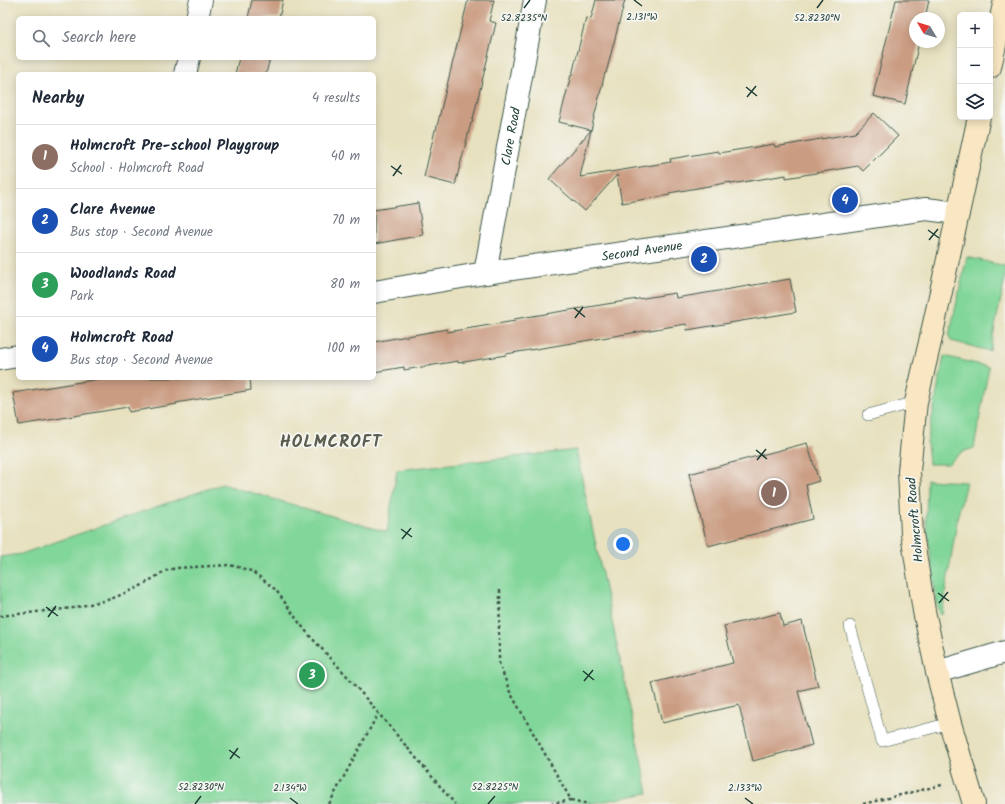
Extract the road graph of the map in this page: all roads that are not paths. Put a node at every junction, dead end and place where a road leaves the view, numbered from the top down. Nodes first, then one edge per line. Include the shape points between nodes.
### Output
1 (201, 0) edge
2 (535, 0) edge
3 (1005, 0) edge
4 (197, 16) edge
5 (993, 54) edge
6 (188, 60) edge
7 (186, 72) edge
8 (978, 120) edge
9 (958, 213) junction
10 (485, 273) junction
11 (376, 292) edge
12 (16, 356) edge
13 (0, 359) edge
14 (916, 402) junction
15 (868, 415) dead end
16 (850, 626) dead end
17 (1005, 652) edge
18 (937, 672) junction
19 (950, 723) junction
20 (974, 804) edge

1 - 4 street
2 - 10 street, Clare Road
3 - 5 street
6 - 7 street
8 - 9 street, Holmcroft Road
9 - 10 street, Second Avenue via 926,209
9 - 14 street, Holmcroft Road
10 - 11 street, Second Avenue
12 - 13 street
14 - 15 lane
14 - 18 street, Holmcroft Road via 909,471 912,534
16 - 19 lane via 882,741
17 - 18 street
18 - 19 street, Holmcroft Road
19 - 20 street, Holmcroft Road

